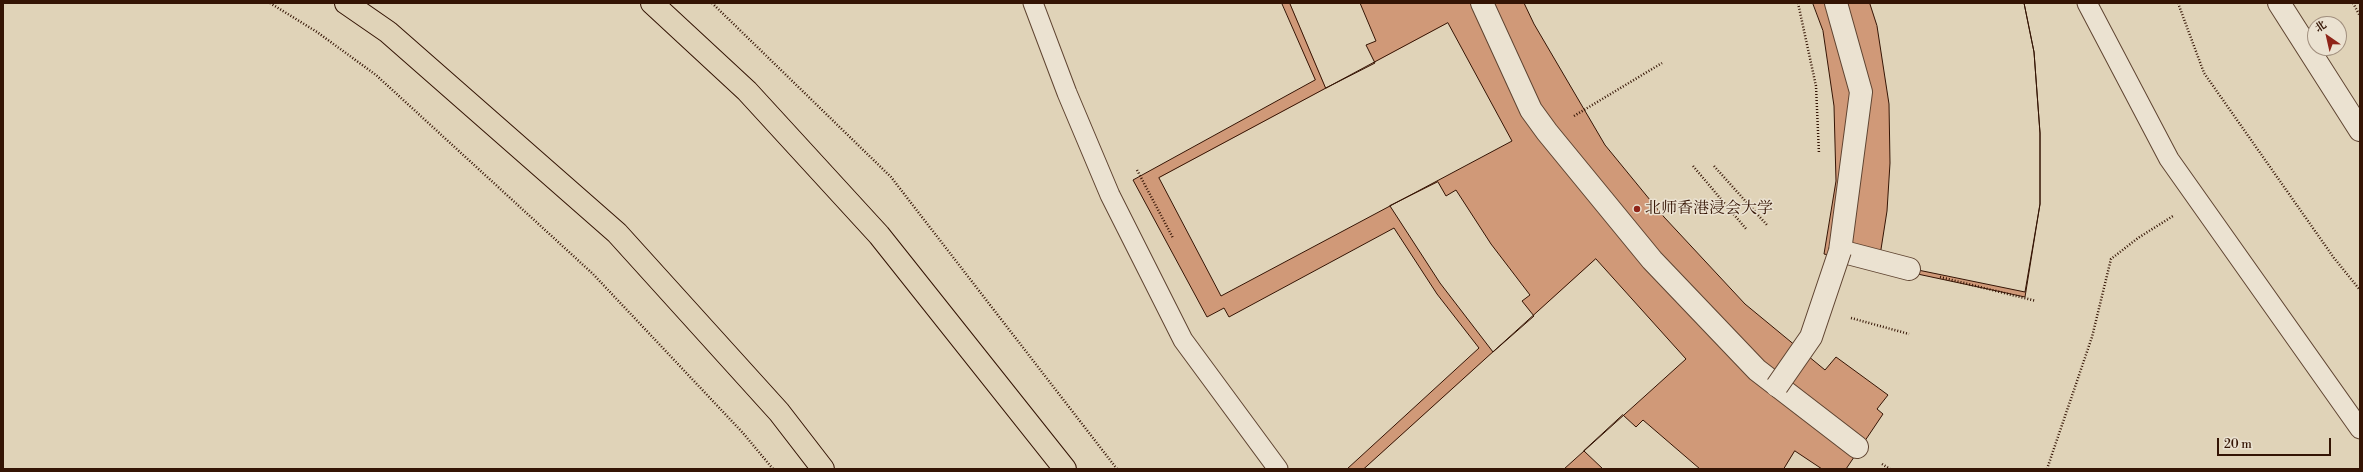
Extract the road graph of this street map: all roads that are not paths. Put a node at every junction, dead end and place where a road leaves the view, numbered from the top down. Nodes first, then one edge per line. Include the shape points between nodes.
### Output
1 (346, 3) edge
2 (652, 3) edge
3 (1033, 3) edge
4 (1482, 3) edge
5 (1836, 3) edge
6 (2087, 3) edge
7 (2279, 3) edge
8 (2360, 130) edge
9 (1840, 250) junction
10 (1909, 269) road end
11 (1777, 386) junction
12 (2360, 429) edge
13 (1857, 447) dead end
14 (824, 469) edge
15 (1066, 469) edge
16 (1278, 469) edge

1 - 14 main road via 388,32 616,233 779,412
2 - 15 main road via 747,91 879,235
3 - 16 lane via 1110,195 1183,340
4 - 11 street via 1531,110 1547,132 1652,260 1757,370
5 - 9 street via 1861,92
6 - 12 lane via 2169,159
7 - 8 street
9 - 10 street
9 - 11 street, bridge via 1811,337
11 - 13 street

